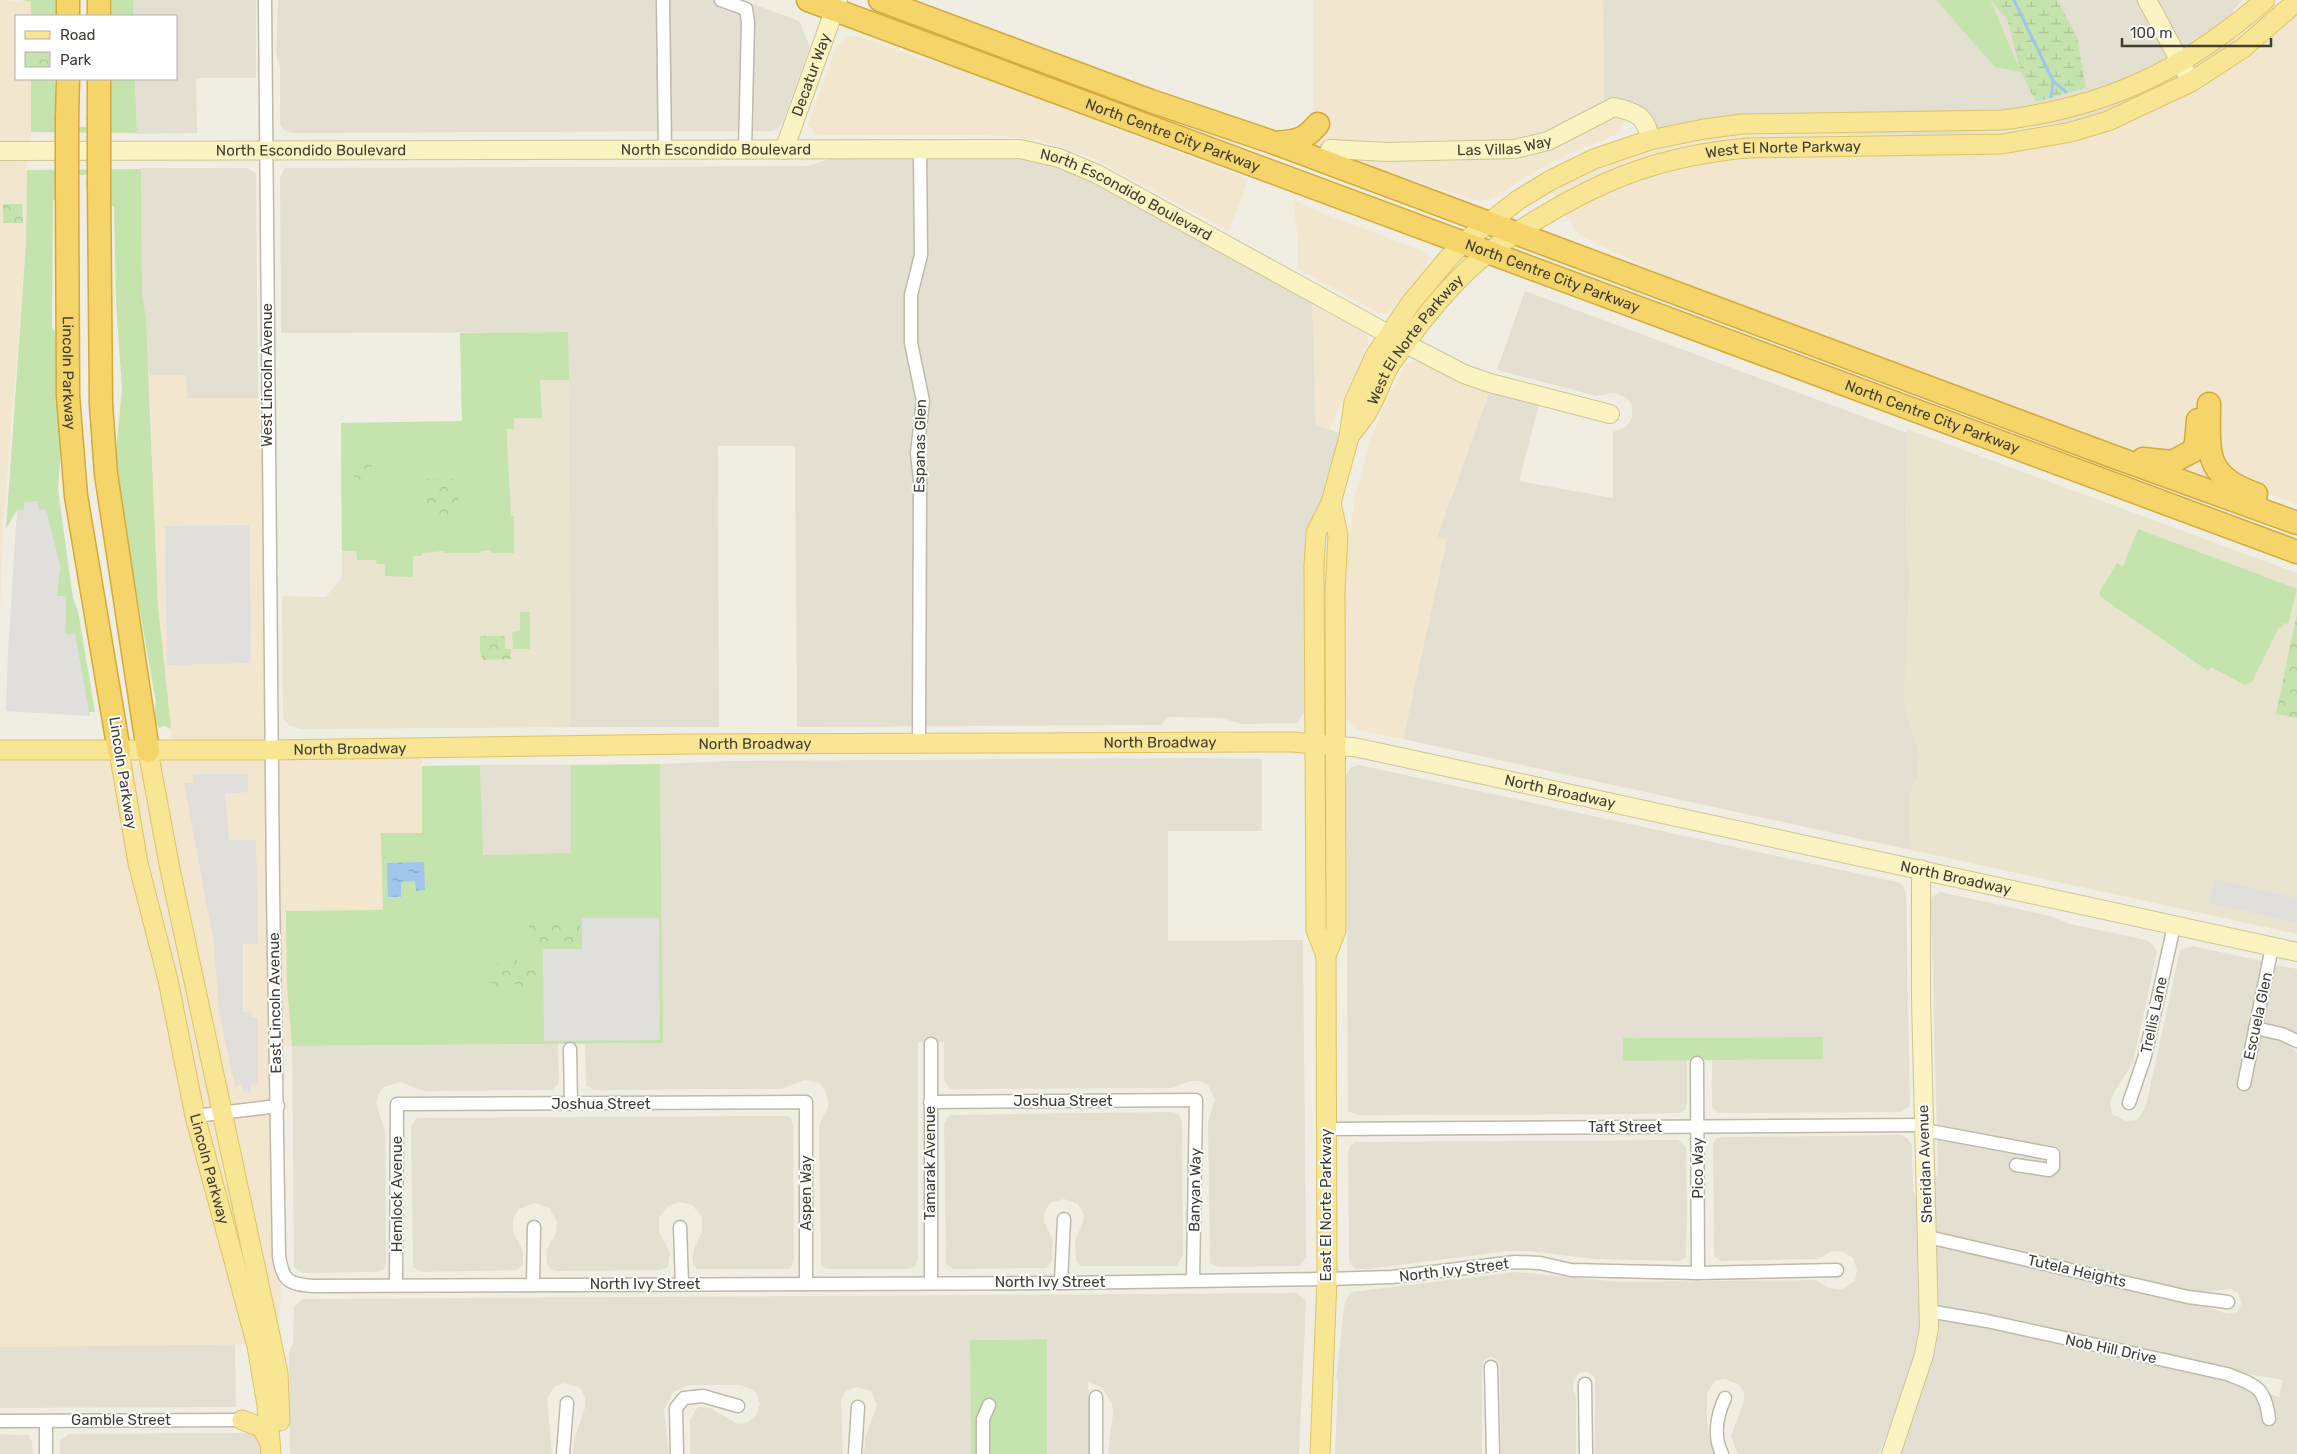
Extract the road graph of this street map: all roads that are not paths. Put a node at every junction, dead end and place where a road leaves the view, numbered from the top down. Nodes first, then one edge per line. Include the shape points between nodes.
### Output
1 (68, 0) edge
2 (99, 0) edge
3 (265, 0) edge
4 (663, 0) edge
5 (721, 0) edge
6 (808, 0) edge
7 (880, 0) edge
8 (2147, 0) edge
9 (2264, 0) edge
10 (2297, 1) edge
11 (836, 5) edge
12 (68, 15) edge
13 (99, 15) edge
14 (2181, 62) junction
15 (68, 80) edge
16 (99, 80) edge
17 (2191, 82) junction
18 (1318, 124) dead end
19 (1650, 140) junction
20 (1285, 142) junction
21 (664, 150) junction
22 (745, 150) junction
23 (784, 150) junction
24 (920, 150) junction
25 (1330, 150) joint
26 (0, 151) edge
27 (265, 151) junction
28 (1486, 223) junction
29 (1514, 234) junction
30 (1463, 243) junction
31 (1488, 252) junction
32 (1388, 334) junction
33 (1406, 344) junction
34 (1610, 414) dead end
35 (1349, 437) junction
36 (2109, 455) junction
37 (1331, 503) junction
38 (2297, 508) edge
39 (2297, 523) edge
40 (2297, 552) edge
41 (919, 743) junction
42 (1314, 744) junction
43 (1336, 746) junction
44 (0, 750) edge
45 (148, 750) junction
46 (271, 750) junction
47 (119, 751) junction
48 (1921, 869) junction
49 (2174, 926) junction
50 (2272, 947) junction
51 (2297, 952) edge
52 (1326, 956) junction
53 (2255, 1028) junction
54 (2297, 1041) edge
55 (931, 1044) dead end
56 (570, 1048) dead end
57 (1697, 1063) dead end
58 (2244, 1084) dead end
59 (1196, 1100) joint
60 (806, 1102) joint
61 (930, 1102) junction
62 (2129, 1103) dead end
63 (397, 1104) joint
64 (570, 1104) junction
65 (278, 1106) junction
66 (223, 1113) junction
67 (195, 1116) junction
68 (1698, 1126) junction
69 (1925, 1128) junction
70 (1325, 1129) junction
71 (2016, 1165) dead end
72 (1064, 1219) dead end
73 (534, 1227) dead end
74 (680, 1227) dead end
75 (1928, 1237) junction
76 (279, 1256) joint
77 (1837, 1270) dead end
78 (1698, 1273) junction
79 (1327, 1279) junction
80 (1193, 1280) junction
81 (931, 1282) junction
82 (806, 1283) junction
83 (1062, 1283) junction
84 (682, 1284) junction
85 (396, 1285) junction
86 (534, 1285) junction
87 (2228, 1302) dead end
88 (1928, 1312) junction
89 (1491, 1367) dead end
90 (1585, 1384) dead end
91 (1096, 1397) dead end
92 (1725, 1398) dead end
93 (567, 1403) dead end
94 (738, 1406) dead end
95 (989, 1406) dead end
96 (858, 1407) dead end
97 (2269, 1419) dead end
98 (242, 1420) joint
99 (0, 1421) edge
100 (46, 1421) junction
101 (274, 1450) edge
102 (46, 1454) edge
103 (563, 1454) edge
104 (677, 1454) edge
105 (855, 1454) edge
106 (983, 1454) edge
107 (1096, 1454) edge
108 (1320, 1454) edge
109 (1493, 1454) edge
110 (1586, 1454) edge
111 (1722, 1454) edge
112 (1891, 1454) edge

1 - 12 highway
2 - 13 highway
3 - 27 street, West Lincoln Avenue
4 - 21 street
5 - 22 street via 746,9
6 - 11 highway, North Centre City Parkway
7 - 20 highway, North Centre City Parkway via 1151,101
8 - 14 street
9 - 14 main road, West El Norte Parkway via 2221,36
10 - 17 main road, West El Norte Parkway via 2243,48
11 - 23 street, Decatur Way
11 - 30 highway, North Centre City Parkway
14 - 17 street
14 - 19 main road, West El Norte Parkway via 2093,102 2034,116 1959,122 1742,124
15 - 47 highway, Lincoln Parkway, bridge via 68,396 76,496
16 - 45 highway, Lincoln Parkway, bridge via 100,404 106,474
17 - 29 main road, West El Norte Parkway via 2108,121 2036,139 1976,146 1747,148 1688,156 1599,184
18 - 20 highway via 1308,136
19 - 25 street, Las Villas Way via 1648,126 1634,111 1614,106 1548,141 1515,149
19 - 28 main road, West El Norte Parkway via 1569,170
20 - 25 highway
20 - 28 highway, North Centre City Parkway
21 - 22 street, North Escondido Boulevard
21 - 27 street, North Escondido Boulevard
22 - 23 street, North Escondido Boulevard
23 - 24 street, North Escondido Boulevard
24 - 32 street, North Escondido Boulevard via 1020,149 1059,158 1097,174
24 - 41 street, Espanas Glen via 921,255 911,295 911,343 923,400 917,453 920,480
26 - 27 street, North Escondido Boulevard
27 - 46 street, West Lincoln Avenue
28 - 29 highway, North Centre City Parkway
28 - 30 main road, West El Norte Parkway
29 - 31 main road, West El Norte Parkway
29 - 36 highway, North Centre City Parkway
30 - 31 highway, North Centre City Parkway
30 - 32 main road, West El Norte Parkway
31 - 33 main road, West El Norte Parkway via 1444,294
31 - 40 highway, North Centre City Parkway
32 - 35 main road, West El Norte Parkway via 1354,402
33 - 34 street via 1464,374 1490,383
33 - 35 main road, West El Norte Parkway via 1390,365 1370,407
35 - 37 main road, West El Norte Parkway
36 - 38 highway via 2172,462 2183,458 2193,451 2204,404 2212,463 2221,474 2238,487
36 - 39 highway, North Centre City Parkway
37 - 42 main road, West El Norte Parkway via 1316,533
37 - 43 main road, West El Norte Parkway via 1338,536
41 - 42 main road, North Broadway
41 - 46 main road, North Broadway
42 - 43 main road, North Broadway
42 - 52 main road, East El Norte Parkway via 1316,930
43 - 48 street, North Broadway via 1354,747 1736,832
43 - 52 main road, East El Norte Parkway via 1336,930
44 - 47 main road, North Broadway
45 - 46 main road, North Broadway
45 - 47 main road, North Broadway
45 - 66 main road, Lincoln Parkway via 170,869
46 - 65 street, East Lincoln Avenue
47 - 67 main road, Lincoln Parkway via 138,863 168,980
48 - 49 street, North Broadway
48 - 69 street, Sheridan Avenue
49 - 50 street, North Broadway
49 - 62 street, Trellis Lane via 2145,1056
50 - 51 street, North Broadway
50 - 53 street, Escuela Glen
52 - 70 main road, East El Norte Parkway
53 - 54 street
53 - 58 street, Escuela Glen
55 - 61 street, Tamarak Avenue
56 - 64 street
57 - 68 street, Pico Way
59 - 61 street, Joshua Street
59 - 80 street, Banyan Way
60 - 64 street, Joshua Street
60 - 82 street, Aspen Way
61 - 81 street, Tamarak Avenue
63 - 64 street, Joshua Street
63 - 85 street, Hemlock Avenue
65 - 66 street
65 - 76 street, East Lincoln Avenue
66 - 67 street
66 - 101 main road, Lincoln Parkway via 278,1373 280,1430
67 - 101 main road, Lincoln Parkway via 258,1346
68 - 69 street, Taft Street
68 - 70 street, Taft Street
68 - 78 street, Pico Way
69 - 71 street, Taft Street via 2053,1154 2054,1167 2049,1170
69 - 75 street, Sheridan Avenue
70 - 79 main road, East El Norte Parkway
72 - 83 street
73 - 86 street
74 - 84 street
75 - 87 street, Tutela Heights via 2188,1297
75 - 88 street, Sheridan Avenue
76 - 85 street, North Ivy Street via 282,1272 295,1284
77 - 78 street, North Ivy Street
78 - 79 street, North Ivy Street via 1572,1270 1516,1262 1392,1277
79 - 80 street, North Ivy Street
79 - 108 main road, East El Norte Parkway
80 - 83 street, North Ivy Street
81 - 82 street, North Ivy Street
81 - 83 street, North Ivy Street
82 - 84 street, North Ivy Street
84 - 86 street, North Ivy Street
85 - 86 street, North Ivy Street
88 - 97 street, Nob Hill Drive via 1987,1321 2227,1374 2257,1386 2267,1402
88 - 112 street, Sheridan Avenue via 1924,1354
89 - 109 street
90 - 110 street
91 - 107 street
92 - 111 street via 1718,1413 1717,1429
93 - 103 street
94 - 104 street via 703,1396 684,1398 676,1408
95 - 106 street via 983,1418
96 - 105 street
98 - 100 street, Gamble Street
98 - 101 main road via 260,1427
99 - 100 street, Gamble Street
100 - 102 street

